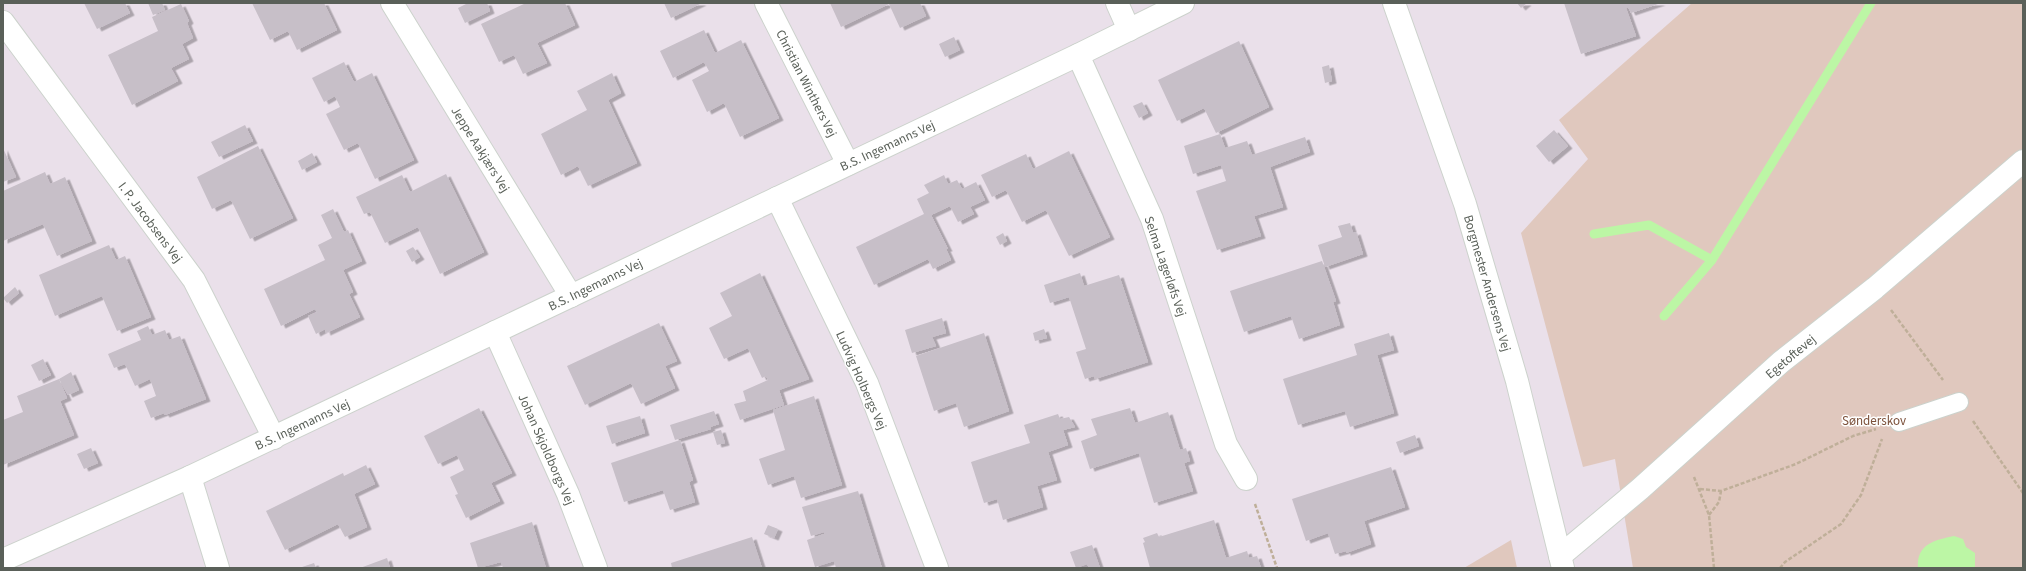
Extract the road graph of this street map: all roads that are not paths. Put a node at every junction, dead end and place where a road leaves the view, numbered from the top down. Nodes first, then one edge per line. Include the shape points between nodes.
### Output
1 (392, 3) edge
2 (766, 3) edge
3 (1117, 3) edge
4 (1183, 3) edge
5 (1394, 3) edge
6 (3, 22) edge
7 (1129, 30) junction
8 (1078, 55) junction
9 (2023, 161) edge
10 (848, 164) junction
11 (777, 198) junction
12 (571, 296) junction
13 (495, 332) junction
14 (1959, 402) dead end
15 (1893, 424) road end
16 (274, 438) junction
17 (190, 477) junction
18 (1246, 479) road end
19 (3, 560) edge
20 (1562, 562) edge
21 (218, 568) edge
22 (596, 568) edge
23 (937, 568) edge

1 - 12 street, Jeppe Aakjærs Vej
2 - 10 street, Christian Winthers Vej
3 - 7 street
4 - 7 street, B.S. Ingemanns Vej
5 - 20 street, Borgmester Andersens Vej via 1467,211 1517,381
6 - 16 street, I. P. Jacobsens Vej via 194,280
7 - 8 street, B.S. Ingemanns Vej
8 - 10 street, B.S. Ingemanns Vej
8 - 18 street, Selma Lagerløfs Vej via 1152,219 1226,444
9 - 20 street, Egetoftevej via 1875,288 1781,362
10 - 11 street, B.S. Ingemanns Vej
11 - 12 street, B.S. Ingemanns Vej
11 - 23 street, Ludvig Holbergs Vej via 867,383
12 - 13 street, B.S. Ingemanns Vej
13 - 16 street, B.S. Ingemanns Vej
13 - 22 street, Johan Skjoldborgs Vej via 568,494
14 - 15 lane
16 - 17 street, B.S. Ingemanns Vej
17 - 19 street, B.S. Ingemanns Vej
17 - 21 street

